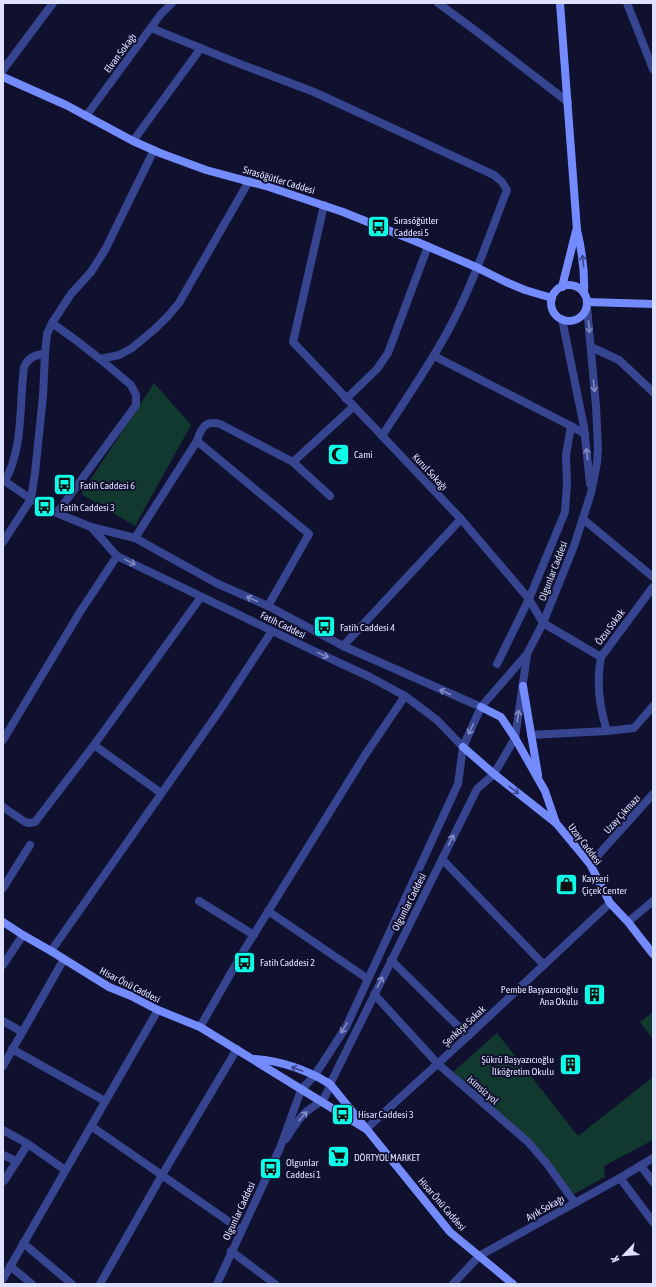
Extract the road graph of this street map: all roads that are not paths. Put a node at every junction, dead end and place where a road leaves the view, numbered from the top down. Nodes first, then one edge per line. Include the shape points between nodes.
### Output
1 (53, 3) edge
2 (172, 3) edge
3 (438, 3) edge
4 (560, 3) edge
5 (627, 3) edge
6 (151, 28) junction
7 (201, 48) junction
8 (653, 67) edge
9 (3, 70) edge
10 (3, 77) edge
11 (568, 102) junction
12 (86, 116) junction
13 (133, 141) junction
14 (154, 150) junction
15 (249, 181) junction
16 (324, 205) junction
17 (576, 230) junction
18 (428, 246) junction
19 (476, 267) junction
20 (562, 286) junction
21 (584, 293) junction
22 (552, 298) junction
23 (653, 304) edge
24 (587, 305) junction
25 (562, 319) junction
26 (52, 323) junction
27 (590, 347) junction
28 (45, 354) junction
29 (434, 356) junction
30 (100, 360) junction
31 (653, 392) edge
32 (346, 399) junction
33 (354, 407) junction
34 (571, 426) junction
35 (585, 434) junction
36 (382, 436) junction
37 (197, 441) junction
38 (293, 462) junction
39 (4, 481) edge
40 (591, 493) junction
41 (330, 496) dead end
42 (31, 499) junction
43 (57, 512) junction
44 (462, 519) junction
45 (583, 519) junction
46 (91, 528) junction
47 (135, 538) junction
48 (3, 542) edge
49 (117, 556) junction
50 (653, 577) edge
51 (653, 587) edge
52 (201, 597) junction
53 (529, 599) junction
54 (268, 606) junction
55 (543, 623) junction
56 (272, 631) junction
57 (343, 646) junction
58 (527, 654) junction
59 (601, 656) junction
60 (497, 664) dead end
61 (522, 686) junction
62 (405, 696) junction
63 (653, 706) edge
64 (481, 707) junction
65 (607, 732) junction
66 (531, 735) junction
67 (515, 738) junction
68 (3, 740) edge
69 (94, 745) junction
70 (463, 747) junction
71 (494, 774) junction
72 (539, 781) junction
73 (161, 793) junction
74 (653, 794) edge
75 (3, 808) edge
76 (556, 823) junction
77 (30, 845) dead end
78 (442, 859) junction
79 (590, 864) junction
80 (3, 888) edge
81 (653, 900) edge
82 (199, 901) dead end
83 (610, 903) junction
84 (268, 912) junction
85 (3, 922) edge
86 (628, 922) junction
87 (254, 935) junction
88 (23, 936) junction
89 (51, 950) junction
90 (653, 954) edge
91 (64, 959) junction
92 (391, 960) junction
93 (3, 965) edge
94 (544, 965) junction
95 (368, 979) junction
96 (374, 994) junction
97 (158, 1010) junction
98 (3, 1021) edge
99 (200, 1027) junction
100 (22, 1032) junction
101 (468, 1036) junction
102 (12, 1049) junction
103 (236, 1049) junction
104 (252, 1059) junction
105 (438, 1064) junction
106 (3, 1066) edge
107 (315, 1075) junction
108 (330, 1084) junction
109 (301, 1090) junction
110 (105, 1101) junction
111 (322, 1102) junction
112 (91, 1126) junction
113 (366, 1129) junction
114 (3, 1130) edge
115 (28, 1144) junction
116 (280, 1148) junction
117 (3, 1155) edge
118 (653, 1158) edge
119 (16, 1162) junction
120 (641, 1166) junction
121 (65, 1170) junction
122 (162, 1175) junction
123 (620, 1178) junction
124 (3, 1180) edge
125 (653, 1182) edge
126 (575, 1203) junction
127 (653, 1222) edge
128 (241, 1230) junction
129 (23, 1243) junction
130 (231, 1251) junction
131 (479, 1256) junction
132 (10, 1266) junction
133 (3, 1279) edge
134 (32, 1284) edge
135 (72, 1284) edge
136 (100, 1284) edge
137 (216, 1284) edge
138 (275, 1284) edge
139 (453, 1284) edge
140 (513, 1284) edge

1 - 9 street
2 - 6 street, Elvan Sokağı
3 - 11 street
4 - 11 main road
5 - 8 street
6 - 7 street
6 - 12 street, Elvan Sokağı
7 - 13 street
7 - 19 street via 338,102 494,175 507,190
10 - 12 main road, Sırasöğütler Caddesi
11 - 17 main road
12 - 13 main road, Sırasöğütler Caddesi
13 - 14 main road, Sırasöğütler Caddesi
14 - 15 main road, Sırasöğütler Caddesi via 200,168
14 - 26 street via 105,250
15 - 16 main road, Sırasöğütler Caddesi
15 - 30 street via 179,303 152,332 132,348
16 - 18 main road, Sırasöğütler Caddesi
16 - 32 street, Kurul Sokağı via 293,342
17 - 20 main road
21 -> 17 main road via 584,268
18 - 19 main road, Sırasöğütler Caddesi
18 - 32 street via 388,353 377,370
19 - 22 main road, Sırasöğütler Caddesi via 525,290
19 - 29 street
20 - 21 main road via 576,286
20 - 22 main road
21 - 24 main road
22 - 25 main road via 554,313
23 - 24 main road
24 - 25 main road via 577,319
24 -> 27 street, Olgunlar Caddesi
25 - 35 street
26 - 28 street via 47,334
26 - 30 street
27 - 31 street via 619,360
27 -> 40 street, Olgunlar Caddesi via 598,449
28 - 39 street via 34,355 24,367 17,445 12,466
28 - 42 street
29 - 34 street
29 - 36 street
30 - 43 street via 131,385 136,395 136,405
32 - 33 street, Kurul Sokağı
33 - 36 street, Kurul Sokağı
33 - 38 street
34 - 35 street
34 - 53 street via 566,455 565,512
40 -> 35 street
36 - 44 street, Kurul Sokağı
37 - 38 street via 203,427 216,423
37 - 47 street
37 - 54 street via 309,534
38 - 41 street
39 - 42 street, Fatih Caddesi
40 - 45 street, Olgunlar Caddesi
42 - 43 street, Fatih Caddesi
42 - 48 street
43 - 46 street, Fatih Caddesi
44 - 53 street, Kurul Sokağı
44 - 57 street
45 - 50 street
45 - 55 street, Olgunlar Caddesi
46 - 47 street, Fatih Caddesi
46 - 49 street, Fatih Caddesi
54 -> 47 street, Fatih Caddesi via 218,584
49 -> 52 street, Fatih Caddesi
49 - 68 street
51 - 59 street, Özsu Sokak
52 - 56 street, Fatih Caddesi
52 - 69 street
53 - 55 street, Kurul Sokağı
53 - 60 street
54 - 57 street, Fatih Caddesi
55 - 58 street, Olgunlar Caddesi
55 - 59 street
56 -> 62 street, Fatih Caddesi
56 - 73 street
64 -> 57 street, Fatih Caddesi
58 - 61 street, Olgunlar Caddesi
58 - 64 street, Olgunlar Caddesi
59 - 65 street, Özsu Sokak via 598,691
61 - 66 main road
67 -> 61 street, Olgunlar Caddesi
62 - 70 street, Fatih Caddesi via 437,720
62 - 84 street via 365,755
63 - 65 street via 634,728
64 - 67 main road, Uzay Caddesi via 501,717
64 -> 70 street, Olgunlar Caddesi
65 - 66 street
66 - 72 main road
67 - 71 street, Olgunlar Caddesi
67 - 72 main road, Uzay Caddesi
69 - 73 street
69 - 75 street via 35,822 29,824
70 - 71 main road, Uzay Caddesi
70 - 95 street, Olgunlar Caddesi via 458,784
71 -> 76 main road, Uzay Caddesi
78 -> 71 street, Olgunlar Caddesi via 477,789
72 - 76 main road, Uzay Caddesi
73 - 89 street
74 - 79 street, Uzay Çıkmazı
76 - 79 main road, Uzay Caddesi
77 - 80 street
78 - 92 street, Olgunlar Caddesi
78 - 94 street
79 - 83 main road, Uzay Caddesi
81 - 86 street
82 - 87 street
83 - 86 main road, Uzay Caddesi
83 - 94 street, Şenköşe Sokak
84 - 87 street
84 - 95 street
85 - 88 main road, Hisar Önü Caddesi
86 - 90 main road, Uzay Caddesi
87 - 99 street
88 - 89 main road, Hisar Önü Caddesi
88 - 93 street
89 - 91 main road, Hisar Önü Caddesi
91 - 97 main road, Hisar Önü Caddesi via 110,987
91 - 100 street
96 -> 92 street, Olgunlar Caddesi
92 - 101 street
94 - 101 street, Şenköşe Sokak
95 -> 107 street, Olgunlar Caddesi via 346,1026
96 - 105 street, isimsiz yol
96 - 108 street, Olgunlar Caddesi
97 - 99 main road, Hisar Önü Caddesi
97 - 110 street
98 - 100 street
99 - 103 main road, Hisar Önü Caddesi
100 - 102 street
101 - 105 street, Şenköşe Sokak
102 - 106 street
102 - 110 street
103 - 104 main road, Hisar Önü Caddesi
103 - 122 street
107 -> 104 main road, Hisar Önü Caddesi via 272,1060
104 - 109 main road, Hisar Önü Caddesi
105 - 113 street, Şenköşe Sokak
105 - 126 street, isimsiz yol via 528,1142
107 - 108 main road, Hisar Önü Caddesi
107 - 109 street, Olgunlar Caddesi
108 - 111 street, Olgunlar Caddesi
108 - 113 main road, Hisar Önü Caddesi
109 - 111 main road, Hisar Önü Caddesi
109 - 116 street, Olgunlar Caddesi
110 - 112 street
111 - 113 main road, Hisar Önü Caddesi
116 -> 111 street, Olgunlar Caddesi via 303,1114
112 - 121 street
112 - 122 street
113 - 131 main road, Hisar Önü Caddesi via 450,1232
114 - 115 street
115 - 119 street
115 - 121 street
116 - 128 street, Olgunlar Caddesi
117 - 119 street
118 - 120 street, Ayık Sokağı
119 - 124 street
120 - 123 street, Ayık Sokağı
120 - 125 street
121 - 129 street
122 - 128 street
122 - 136 street
123 - 126 street, Ayık Sokağı
123 - 127 street
126 - 131 street, Ayık Sokağı
128 - 130 street, Olgunlar Caddesi
129 - 132 street
129 - 135 street
130 - 137 street, Olgunlar Caddesi
130 - 138 street
131 - 139 street, Ayık Sokağı
131 - 140 main road, Hisar Önü Caddesi
132 - 133 street
132 - 134 street

